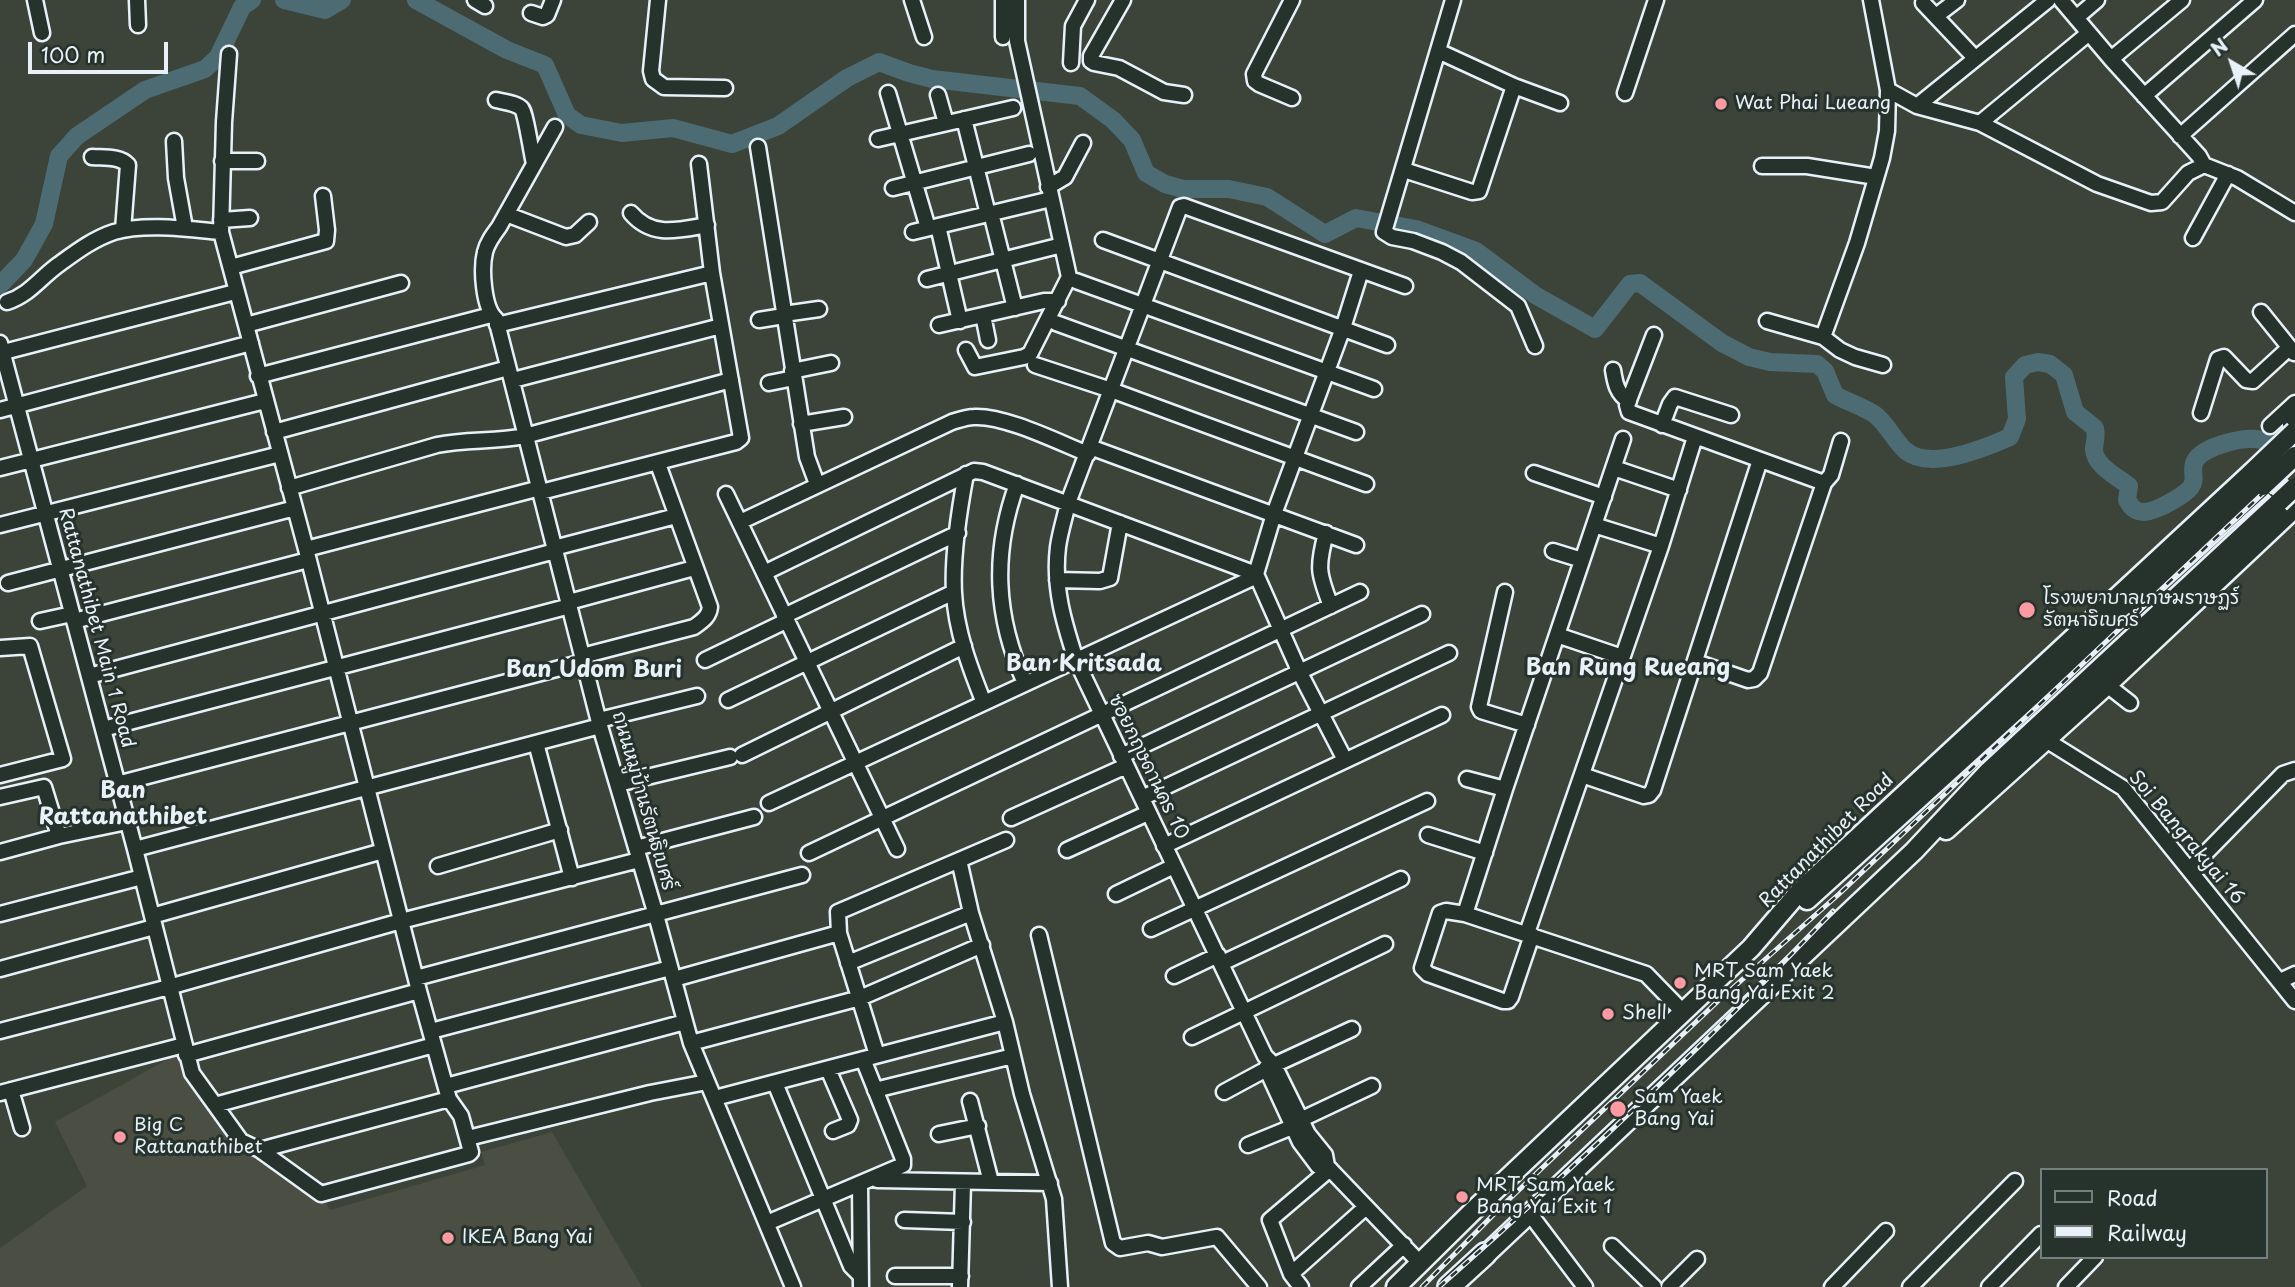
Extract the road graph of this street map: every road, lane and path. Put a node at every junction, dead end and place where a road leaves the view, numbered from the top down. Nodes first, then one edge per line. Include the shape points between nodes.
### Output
1 (35, 0) edge
2 (137, 0) edge
3 (553, 0) edge
4 (658, 0) edge
5 (912, 0) edge
6 (1003, 0) edge
7 (1017, 0) edge
8 (1087, 0) edge
9 (1123, 0) edge
10 (1292, 0) edge
11 (1453, 0) edge
12 (1656, 0) edge
13 (1871, 0) edge
14 (1957, 0) edge
15 (2048, 0) edge
16 (2062, 0) edge
17 (2097, 0) edge
18 (2182, 0) edge
19 (2255, 0) edge
20 (1923, 3) dead end
21 (531, 13) dead end
22 (1937, 16) junction
23 (2076, 18) junction
24 (138, 25) dead end
25 (42, 33) dead end
26 (2089, 33) junction
27 (2295, 34) edge
28 (924, 37) dead end
29 (1003, 37) dead end
30 (1438, 51) junction
31 (229, 54) dead end
32 (1975, 58) junction
33 (2111, 59) junction
34 (1071, 63) dead end
35 (1514, 86) junction
36 (725, 88) dead end
37 (1888, 90) junction
38 (888, 93) dead end
39 (1625, 93) dead end
40 (937, 95) dead end
41 (1184, 95) dead end
42 (2144, 96) junction
43 (1292, 98) dead end
44 (496, 100) dead end
45 (1560, 103) dead end
46 (1917, 106) junction
47 (1013, 108) dead end
48 (964, 119) junction
49 (946, 123) junction
50 (1980, 123) junction
51 (555, 127) dead end
52 (901, 133) junction
53 (2180, 135) junction
54 (878, 138) dead end
55 (174, 141) dead end
56 (1083, 143) dead end
57 (758, 147) dead end
58 (1028, 155) dead end
59 (92, 157) dead end
60 (222, 161) junction
61 (257, 161) dead end
62 (534, 163) junction
63 (699, 164) dead end
64 (2204, 165) junction
65 (1762, 166) dead end
66 (976, 167) junction
67 (1404, 170) junction
68 (2228, 174) junction
69 (1876, 177) junction
70 (915, 181) junction
71 (893, 188) dead end
72 (1050, 193) junction
73 (323, 197) dead end
74 (2295, 212) edge
75 (631, 213) dead end
76 (506, 214) junction
77 (989, 214) junction
78 (250, 218) dead end
79 (589, 222) dead end
80 (707, 225) junction
81 (221, 226) junction
82 (933, 227) junction
83 (185, 229) junction
84 (123, 230) junction
85 (913, 232) dead end
86 (2193, 238) dead end
87 (1103, 240) dead end
88 (1062, 245) junction
89 (1003, 260) junction
90 (1158, 262) junction
91 (231, 267) junction
92 (1361, 271) junction
93 (712, 272) junction
94 (950, 273) junction
95 (927, 279) dead end
96 (1076, 281) dead end
97 (401, 283) dead end
98 (1405, 286) dead end
99 (235, 292) junction
100 (1058, 300) junction
101 (7, 302) dead end
102 (1143, 305) junction
103 (1015, 308) junction
104 (819, 309) dead end
105 (2261, 312) dead end
106 (784, 315) junction
107 (983, 315) junction
108 (494, 320) junction
109 (759, 320) dead end
110 (960, 321) junction
111 (1767, 321) dead end
112 (1056, 323) dead end
113 (246, 325) junction
114 (939, 325) dead end
115 (721, 326) junction
116 (1343, 328) junction
117 (1654, 335) dead end
118 (1823, 337) junction
119 (988, 340) dead end
120 (251, 343) junction
121 (1387, 345) dead end
122 (1535, 346) dead end
123 (1127, 348) junction
124 (1, 349) edge
125 (966, 350) dead end
126 (2292, 351) edge
127 (831, 362) dead end
128 (1035, 365) dead end
129 (1883, 365) dead end
130 (1613, 370) dead end
131 (1326, 373) junction
132 (510, 374) junction
133 (793, 375) junction
134 (258, 376) junction
135 (731, 380) junction
136 (769, 383) dead end
137 (1374, 389) dead end
138 (1111, 390) junction
139 (265, 401) junction
140 (1629, 401) junction
141 (2295, 403) edge
142 (17, 406) junction
143 (0, 411) edge
144 (2201, 413) dead end
145 (1311, 415) junction
146 (1731, 415) dead end
147 (845, 417) dead end
148 (2295, 417) edge
149 (801, 424) junction
150 (1662, 425) junction
151 (2270, 426) dead end
152 (2295, 430) edge
153 (274, 432) junction
154 (1356, 432) dead end
155 (525, 436) junction
156 (1695, 437) junction
157 (1623, 439) dead end
158 (1842, 441) dead end
159 (1089, 450) junction
160 (280, 454) junction
161 (2295, 456) edge
162 (1295, 458) junction
163 (31, 460) junction
164 (1760, 460) junction
165 (658, 464) junction
166 (0, 468) edge
167 (1614, 468) junction
168 (1534, 473) dead end
169 (966, 474) junction
170 (2257, 479) junction
171 (1824, 483) junction
172 (817, 484) junction
173 (1017, 484) junction
174 (1366, 484) dead end
175 (2295, 487) edge
176 (289, 488) junction
177 (540, 490) junction
178 (1679, 490) junction
179 (726, 494) dead end
180 (1604, 496) junction
181 (1068, 503) junction
182 (295, 508) junction
183 (2289, 511) edge
184 (46, 514) junction
185 (1274, 514) junction
186 (676, 516) junction
187 (740, 522) junction
188 (1121, 523) junction
189 (0, 525) edge
190 (1594, 525) junction
191 (958, 533) junction
192 (1326, 533) junction
193 (1356, 545) dead end
194 (1661, 546) junction
195 (554, 550) junction
196 (1553, 551) dead end
197 (307, 555) junction
198 (1582, 559) junction
199 (60, 568) junction
200 (694, 568) junction
201 (764, 573) junction
202 (1257, 575) junction
203 (1057, 580) junction
204 (2137, 580) junction
205 (8, 583) dead end
206 (954, 592) junction
207 (1360, 592) dead end
208 (1505, 592) dead end
209 (569, 604) junction
210 (1331, 606) junction
211 (322, 614) junction
212 (1422, 614) dead end
213 (73, 618) junction
214 (785, 618) junction
215 (40, 621) dead end
216 (1280, 631) junction
217 (1557, 635) junction
218 (964, 646) junction
219 (0, 648) edge
220 (1449, 653) dead end
221 (1622, 657) junction
222 (583, 659) junction
223 (705, 660) dead end
224 (1076, 660) junction
225 (807, 662) junction
226 (1696, 662) junction
227 (335, 668) junction
228 (1300, 673) junction
229 (89, 676) junction
230 (1025, 683) junction
231 (2107, 685) junction
232 (697, 696) dead end
233 (728, 700) dead end
234 (984, 703) junction
235 (2130, 703) dead end
236 (830, 712) junction
237 (1321, 713) junction
238 (1101, 715) junction
239 (1441, 715) dead end
240 (349, 723) junction
241 (600, 723) junction
242 (1527, 725) junction
243 (103, 729) junction
244 (2046, 740) junction
245 (536, 743) junction
246 (1345, 760) junction
247 (1124, 761) junction
248 (857, 763) junction
249 (2295, 770) edge
250 (0, 775) edge
251 (1582, 775) junction
252 (1467, 779) dead end
253 (117, 784) junction
254 (618, 784) junction
255 (367, 788) junction
256 (1505, 789) junction
257 (0, 797) edge
258 (1142, 798) junction
259 (1427, 801) dead end
260 (769, 803) dead end
261 (1148, 813) junction
262 (754, 817) dead end
263 (1011, 818) dead end
264 (882, 819) junction
265 (127, 822) junction
266 (560, 830) junction
267 (1428, 835) dead end
268 (59, 836) junction
269 (1006, 840) dead end
270 (1164, 846) junction
271 (135, 849) junction
272 (897, 849) dead end
273 (1068, 850) dead end
274 (383, 851) junction
275 (1914, 851) junction
276 (0, 852) edge
277 (810, 853) dead end
278 (1485, 853) junction
279 (637, 854) junction
280 (960, 860) junction
281 (438, 866) dead end
282 (1174, 866) junction
283 (2190, 869) junction
284 (802, 875) dead end
285 (142, 877) junction
286 (572, 878) junction
287 (1401, 879) dead end
288 (1116, 894) dead end
289 (1193, 908) junction
290 (971, 913) junction
291 (1465, 914) junction
292 (0, 915) edge
293 (656, 915) junction
294 (401, 921) junction
295 (153, 922) junction
296 (1151, 929) dead end
297 (839, 933) junction
298 (1529, 934) junction
299 (1039, 935) dead end
300 (1385, 944) dead end
301 (982, 945) junction
302 (1751, 948) junction
303 (1220, 959) junction
304 (848, 963) junction
305 (0, 969) edge
306 (672, 974) junction
307 (2295, 974) edge
308 (1174, 976) dead end
309 (2280, 981) junction
310 (417, 984) junction
311 (169, 987) junction
312 (860, 998) junction
313 (2295, 1001) edge
314 (1243, 1011) junction
315 (1683, 1012) junction
316 (685, 1022) junction
317 (1005, 1022) junction
318 (1352, 1029) dead end
319 (0, 1031) edge
320 (1192, 1037) dead end
321 (433, 1038) junction
322 (691, 1043) junction
323 (185, 1050) junction
324 (1013, 1056) junction
325 (870, 1057) junction
326 (1268, 1064) junction
327 (828, 1069) junction
328 (707, 1082) junction
329 (775, 1083) junction
330 (1372, 1086) dead end
331 (875, 1090) junction
332 (6, 1092) edge
333 (448, 1092) junction
334 (1224, 1092) dead end
335 (715, 1098) junction
336 (970, 1101) dead end
337 (215, 1105) junction
338 (1296, 1123) junction
339 (978, 1126) junction
340 (22, 1128) dead end
341 (833, 1131) dead end
342 (939, 1134) dead end
343 (468, 1138) junction
344 (1248, 1145) dead end
345 (260, 1150) junction
346 (1328, 1167) junction
347 (2015, 1181) dead end
348 (866, 1182) junction
349 (991, 1182) junction
350 (963, 1183) junction
351 (1050, 1184) junction
352 (824, 1198) junction
353 (1366, 1207) junction
354 (1530, 1214) junction
355 (904, 1220) dead end
356 (963, 1222) junction
357 (767, 1223) junction
358 (1886, 1231) dead end
359 (2039, 1236) edge
360 (1404, 1245) junction
361 (1612, 1246) dead end
362 (1485, 1254) junction
363 (1697, 1259) dead end
364 (2093, 1259) edge
365 (1420, 1263) junction
366 (1291, 1274) junction
367 (895, 1276) dead end
368 (861, 1281) edge
369 (961, 1281) edge
370 (793, 1287) edge
371 (1060, 1287) edge
372 (1259, 1287) edge
373 (1301, 1287) edge
374 (1359, 1287) edge
375 (1395, 1287) edge
376 (1449, 1287) edge
377 (1455, 1287) edge
378 (1584, 1287) edge
379 (1654, 1287) edge
380 (1669, 1287) edge
381 (1832, 1287) edge
382 (1910, 1287) edge
383 (1989, 1287) edge
384 (2066, 1287) edge

1 - 25 street
2 - 24 street
3 - 21 street via 547,15
4 - 36 street via 653,79 664,87
5 - 28 street
6 - 29 street
7 - 72 street via 1017,41
8 - 34 street via 1073,26
9 - 41 street via 1091,61 1123,69 1164,92
10 - 43 street via 1254,78
11 - 30 street
12 - 39 street
13 - 37 street
14 - 22 street
15 - 32 street
16 - 23 street
17 - 23 street
18 - 33 street
19 - 42 street
20 - 22 street
22 - 32 street
23 - 26 street
26 - 33 street
26 - 50 street
27 - 53 street
30 - 35 street
30 - 67 street
31 - 60 street
32 - 46 street
33 - 42 street
35 - 45 street
35 - 67 street via 1479,191
37 - 46 street
37 - 69 street via 1887,131
38 - 52 street
40 - 49 street
42 - 53 street
44 - 62 street via 520,106 525,112
46 - 50 street
47 - 48 street
48 - 49 street
48 - 66 street
49 - 52 street
50 - 64 street via 2097,184 2151,204 2162,202 2188,173
51 - 62 street, ถนนหมู่บ้านรัตนธิเบศร์
52 - 54 street
52 - 70 street
53 - 64 street
55 - 83 street
56 - 72 street via 1065,177
57 - 106 street
58 - 66 street
59 - 84 street via 128,165
60 - 61 street
60 - 81 street
62 - 76 street, ถนนหมู่บ้านรัตนธิเบศร์
63 - 80 street
64 - 68 street
65 - 69 street via 1807,166
66 - 70 street
66 - 77 street
67 - 122 street via 1384,232 1461,262 1518,306
68 - 74 street
68 - 86 street
69 - 118 street
70 - 71 street
70 - 82 street
72 - 77 street
72 - 88 street
73 - 91 street via 326,241
75 - 80 street via 654,229
76 - 79 street via 566,237
76 - 108 street, ถนนหมู่บ้านรัตนธิเบศร์ via 489,241 483,262
77 - 82 street
77 - 89 street
78 - 81 street
80 - 93 street
81 - 83 street
81 - 91 street
82 - 85 street
82 - 94 street
83 - 84 street
84 - 101 street via 88,244 26,293
87 - 90 street
88 - 89 street
88 - 100 street via 1069,277
89 - 94 street
89 - 103 street
90 - 92 street, ซอยกฤษดานคร 10 via 1184,206
90 - 102 street, ซอยกฤษดานคร 10
90 - 116 street
91 - 99 street
92 - 98 street
92 - 116 street
93 - 108 street
93 - 115 street
94 - 95 street
94 - 110 street
96 - 102 street
97 - 113 street
99 - 113 street
99 - 124 street
100 - 103 street
100 - 125 street via 1033,350 1024,358 975,367
102 - 123 street, ซอยกฤษดานคร 10
102 - 131 street
103 - 107 street
104 - 106 street
105 - 126 street
106 - 109 street
106 - 133 street
107 - 110 street
107 - 119 street
108 - 132 street, ถนนหมู่บ้านรัตนธิเบศร์
108 - 134 street
110 - 114 street
111 - 118 street
112 - 123 street
113 - 120 street
115 - 132 street
115 - 135 street
116 - 121 street
116 - 131 street
117 - 140 street
118 - 129 street via 1840,350
120 - 134 street
120 - 142 street
123 - 138 street, ซอยกฤษดานคร 10
123 - 145 street
124 - 142 street, Rattanathibet Main 1 Road
126 - 144 street via 2253,380 2246,380 2228,359 2218,359
127 - 133 street
128 - 138 street
130 - 140 street via 1617,388
131 - 137 street
131 - 145 street
132 - 153 street
132 - 155 street, ถนนหมู่บ้านรัตนธิเบศร์
133 - 136 street
133 - 149 street
134 - 139 street
135 - 155 street
135 - 165 street via 741,438
138 - 159 street, ซอยกฤษดานคร 10
138 - 162 street
139 - 153 street
139 - 163 street
140 - 150 street via 1629,412
141 - 151 street
142 - 143 street
142 - 163 street, Rattanathibet Main 1 Road
145 - 154 street
145 - 162 street
146 - 150 street via 1675,397
147 - 149 street
148 - 152 main road
149 - 172 street
150 - 156 street
152 - 170 main road, Rattanathibet Road, bridge
153 - 160 street
155 - 176 street via 456,441
155 - 177 street, ถนนหมู่บ้านรัตนธิเบศร์
156 - 164 street
156 - 178 street
157 - 167 street
158 - 171 street
159 - 172 street via 989,417 972,416
159 - 181 street, ซอยกฤษดานคร 10
159 - 185 street
160 - 176 street
160 - 184 street
161 - 170 main road, Rattanathibet Road, bridge
162 - 174 street
162 - 185 street
163 - 166 street
163 - 184 street, Rattanathibet Main 1 Road
164 - 171 street
164 - 226 street
165 - 177 street
165 - 186 street
167 - 178 street
167 - 180 street
168 - 180 street
169 - 173 street via 983,472
169 - 191 street
169 - 201 street
170 - 204 main road, Rattanathibet Road
170 - 302 main road, Rattanathibet Road via 1867,848
171 - 226 street via 1760,673 1748,680
172 - 187 street
173 - 181 street
173 - 230 street via 1008,509 1000,594 1007,636
175 - 183 main road, bridge
176 - 182 street
177 - 195 street, ถนนหมู่บ้านรัตนธิเบศร์
177 - 197 street
178 - 194 street
179 - 187 street
180 - 190 street
181 - 188 street
181 - 203 street, ซอยกฤษดานคร 10 via 1058,547
182 - 197 street
182 - 199 street
183 - 204 main road via 2251,463 2243,466 2172,533
183 - 231 main road
183 - 275 main road via 1989,771
184 - 189 street
184 - 199 street, Rattanathibet Main 1 Road
185 - 192 street
185 - 202 street
186 - 195 street
186 - 200 street
187 - 201 street
188 - 202 street
188 - 203 street via 1110,578
190 - 194 street
190 - 198 street
191 - 206 street
191 - 214 street
192 - 193 street
192 - 210 street via 1319,572
194 - 221 street
195 - 209 street, ถนนหมู่บ้านรัตนธิเบศร์
195 - 211 street
196 - 198 street
197 - 211 street
197 - 213 street
198 - 217 street
199 - 205 street
199 - 213 street, Rattanathibet Main 1 Road
200 - 209 street
200 - 222 street via 710,607 701,622
201 - 214 street
202 - 216 street
202 - 224 street
203 - 224 street, ซอยกฤษดานคร 10 via 1063,621
204 - 302 main road, Rattanathibet Road via 1799,892
206 - 218 street
206 - 225 street
207 - 210 street
208 - 242 street via 1479,707
209 - 222 street, ถนนหมู่บ้านรัตนธิเบศร์
209 - 227 street
210 - 216 street
211 - 227 street
211 - 229 street
212 - 228 street
213 - 215 street
213 - 229 street, Rattanathibet Main 1 Road
214 - 223 street
214 - 225 street
216 - 228 street
216 - 238 street
217 - 221 street
217 - 242 street
218 - 234 street
218 - 236 street
219 - 250 street via 30,646 63,759
220 - 237 street
221 - 251 street
222 - 240 street
222 - 241 street, ถนนหมู่บ้านรัตนธิเบศร์
224 - 230 street
224 - 238 street, ซอยกฤษดานคร 10
225 - 233 street
225 - 236 street
226 - 251 street via 1649,795
227 - 240 street
227 - 243 street
228 - 237 street
228 - 247 street
229 - 243 street, Rattanathibet Main 1 Road
230 - 234 street
231 - 235 street
231 - 244 main road
232 - 241 street
234 - 248 street
236 - 248 street
236 - 254 street via 736,756
237 - 246 street
237 - 258 street
238 - 247 street, ซอยกฤษดานคร 10
238 - 264 street
239 - 246 street
240 - 253 street
240 - 255 street
241 - 245 street
241 - 254 street, ถนนหมู่บ้านรัตนธิเบศร์
242 - 256 street
243 - 253 street, Rattanathibet Main 1 Road
244 - 275 main road via 1955,824
244 - 283 street, Soi Bangrakyai 16 via 2123,788
245 - 255 street
245 - 266 street
246 - 270 street
247 - 258 street, ซอยกฤษดานคร 10
247 - 263 street
248 - 260 street
248 - 264 street
249 - 283 street via 2283,774
251 - 298 street
252 - 256 street
253 - 265 street, Rattanathibet Main 1 Road
254 - 279 street, ถนนหมู่บ้านรัตนธิเบศร์
255 - 271 street
255 - 274 street
256 - 278 street
257 - 268 street via 44,787
258 - 261 street, ซอยกฤษดานคร 10
259 - 289 street
261 - 270 street, ซอยกฤษดานคร 10
261 - 273 street
262 - 279 street
264 - 272 street
264 - 277 street
265 - 268 street
265 - 271 street, Rattanathibet Main 1 Road
266 - 281 street
266 - 286 street
267 - 278 street
268 - 276 street
269 - 280 street
270 - 282 street, ซอยกฤษดานคร 10
271 - 285 street, Rattanathibet Main 1 Road
274 - 294 street
274 - 295 street
275 - 354 main road
278 - 291 street
279 - 286 street
279 - 293 street, ถนนหมู่บ้านรัตนธิเบศร์
280 - 290 street
280 - 297 street via 842,908 836,917
282 - 288 street
282 - 289 street, ซอยกฤษดานคร 10
283 - 309 street, Soi Bangrakyai 16
284 - 293 street
285 - 292 street
285 - 295 street, Rattanathibet Main 1 Road
286 - 294 street
287 - 303 street
289 - 296 street
289 - 303 street, ซอยกฤษดานคร 10
290 - 301 street
290 - 304 street
291 - 298 street
291 - 298 street via 1440,913 1422,968 1503,1001 1511,997
293 - 306 street, ถนนหมู่บ้านรัตนธิเบศร์
293 - 310 street
294 - 310 street
294 - 311 street
295 - 305 street
295 - 311 street, Rattanathibet Main 1 Road
297 - 304 street
297 - 306 street
298 - 315 street via 1646,974
299 - 372 street via 1113,1243 1120,1248 1148,1243 1162,1247 1217,1237
300 - 314 street
301 - 312 street
301 - 317 street
302 - 315 main road, Rattanathibet Road
303 - 308 street
303 - 314 street, ซอยกฤษดานคร 10
304 - 312 street
306 - 316 street, ถนนหมู่บ้านรัตนธิเบศร์
306 - 321 street
307 - 309 street
309 - 313 street, Soi Bangrakyai 16
310 - 321 street
310 - 323 street
311 - 319 street
311 - 323 street, Rattanathibet Main 1 Road
312 - 322 street
312 - 325 street
314 - 320 street
314 - 326 street, ซอยกฤษดานคร 10
315 - 365 main road, Rattanathibet Road
316 - 322 street, ถนนหมู่บ้านรัตนธิเบศร์
316 - 333 street
317 - 324 street
317 - 325 street
318 - 326 street
321 - 333 street
321 - 337 street
322 - 328 street, ถนนหมู่บ้านรัตนธิเบศร์
323 - 332 street
323 - 337 street, Rattanathibet Main 1 Road via 191,1073
324 - 331 street
324 - 351 street
325 - 327 street
325 - 331 street
326 - 334 street
326 - 338 street, ซอยกฤษดานคร 10
327 - 329 street
327 - 341 street via 850,1119 848,1125
328 - 335 street, ถนนหมู่บ้านรัตนธิเบศร์
328 - 343 street
329 - 335 street
329 - 352 street
330 - 338 street
331 - 348 street via 904,1163
332 - 340 street
333 - 343 street
333 - 345 street
335 - 357 street, ถนนหมู่บ้านรัตนธิเบศร์
336 - 339 street
337 - 345 street, Rattanathibet Main 1 Road via 241,1141
338 - 344 street
338 - 346 street, ซอยกฤษดานคร 10 via 1318,1166
339 - 342 street
339 - 349 street
343 - 345 street, Rattanathibet Main 1 Road via 469,1154 321,1194
346 - 353 street, ซอยกฤษดานคร 10
346 - 366 street via 1270,1220
347 - 382 street
348 - 350 street
348 - 352 street
348 - 368 street
349 - 350 street
349 - 351 street
350 - 356 street
351 - 371 street
352 - 357 street
352 - 368 street
353 - 360 street, ซอยกฤษดานคร 10
353 - 366 street
354 - 362 main road
354 - 378 street
355 - 356 street
356 - 369 street
357 - 370 street, ถนนหมู่บ้านรัตนธิเบศร์
358 - 381 street
359 - 383 street
360 - 365 street, ซอยกฤษดานคร 10
360 - 374 street
361 - 379 street
362 - 376 highway
362 - 377 main road
363 - 380 street
364 - 384 street
365 - 375 main road, Rattanathibet Road
366 - 373 street
367 - 369 street

